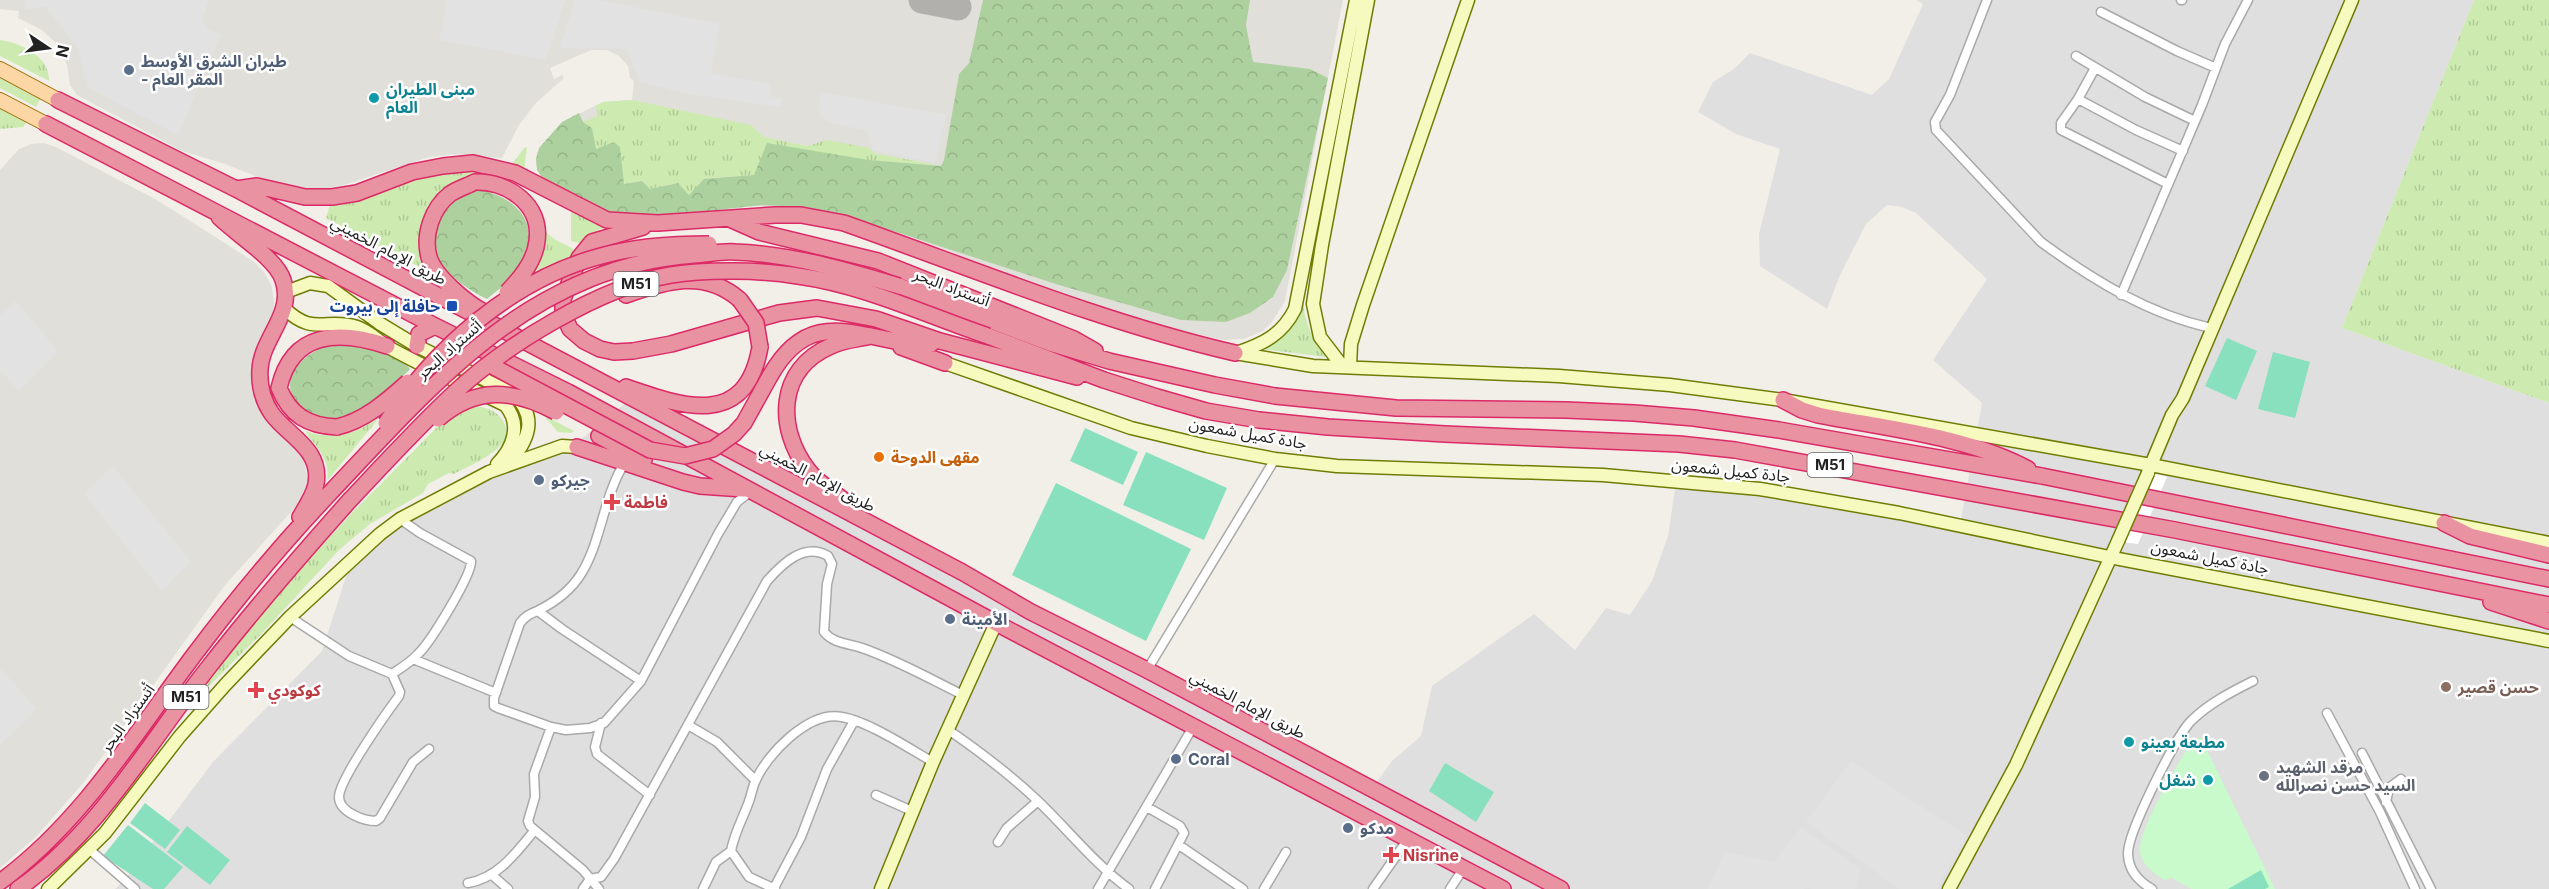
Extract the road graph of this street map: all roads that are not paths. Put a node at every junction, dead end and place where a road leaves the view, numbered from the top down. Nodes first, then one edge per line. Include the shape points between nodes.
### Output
1 (1356, 0) edge
2 (1368, 0) edge
3 (1468, 0) edge
4 (1987, 0) edge
5 (2248, 0) edge
6 (2352, 0) edge
7 (2101, 12) dead end
8 (2076, 56) dead end
9 (2095, 68) junction
10 (2216, 68) junction
11 (0, 69) edge
12 (2078, 99) junction
13 (0, 100) edge
14 (58, 100) joint
15 (82, 113) junction
16 (2195, 121) junction
17 (46, 124) joint
18 (73, 137) junction
19 (2183, 151) junction
20 (2168, 184) junction
21 (236, 189) junction
22 (208, 207) junction
23 (730, 220) junction
24 (658, 223) junction
25 (803, 259) junction
26 (2121, 295) junction
27 (285, 300) junction
28 (569, 314) junction
29 (473, 325) junction
30 (435, 326) junction
31 (2211, 328) junction
32 (877, 337) junction
33 (940, 341) junction
34 (473, 345) junction
35 (387, 346) junction
36 (417, 346) junction
37 (446, 349) junction
38 (1235, 354) junction
39 (1110, 362) junction
40 (945, 363) joint
41 (1347, 367) junction
42 (578, 371) junction
43 (1104, 380) junction
44 (1783, 400) junction
45 (374, 447) junction
46 (577, 447) joint
47 (1275, 459) junction
48 (625, 462) junction
49 (506, 466) junction
50 (2153, 470) junction
51 (376, 472) junction
52 (489, 472) junction
53 (2042, 476) junction
54 (793, 484) junction
55 (750, 490) junction
56 (780, 508) junction
57 (400, 519) junction
58 (863, 521) junction
59 (2444, 523) junction
60 (2549, 543) edge
61 (283, 545) junction
62 (2549, 555) edge
63 (2115, 558) junction
64 (2543, 578) edge
65 (2422, 581) junction
66 (2549, 605) edge
67 (538, 611) junction
68 (290, 617) junction
69 (2549, 621) edge
70 (996, 623) junction
71 (2549, 641) edge
72 (413, 658) junction
73 (1147, 670) junction
74 (392, 674) junction
75 (641, 681) junction
76 (2253, 681) dead end
77 (496, 693) junction
78 (963, 696) junction
79 (2327, 713) dead end
80 (854, 721) junction
81 (602, 723) junction
82 (687, 725) junction
83 (551, 727) junction
84 (1193, 727) junction
85 (948, 729) junction
86 (429, 749) dead end
87 (2362, 753) dead end
88 (933, 762) junction
89 (2401, 779) dead end
90 (755, 780) junction
91 (1365, 785) junction
92 (651, 795) junction
93 (876, 795) dead end
94 (1038, 801) junction
95 (2387, 805) junction
96 (1147, 807) junction
97 (1353, 808) junction
98 (1411, 809) junction
99 (912, 811) junction
100 (2380, 812) junction
101 (534, 831) junction
102 (1404, 836) junction
103 (998, 842) dead end
104 (1179, 844) junction
105 (90, 850) junction
106 (731, 851) junction
107 (1286, 852) dead end
108 (1463, 869) junction
109 (1106, 872) junction
110 (491, 874) junction
111 (590, 879) junction
112 (0, 882) edge
113 (468, 883) dead end
114 (18, 889) edge
115 (48, 889) edge
116 (135, 889) edge
117 (508, 889) edge
118 (584, 889) edge
119 (600, 889) edge
120 (703, 889) edge
121 (774, 889) edge
122 (881, 889) edge
123 (1098, 889) edge
124 (1129, 889) edge
125 (1155, 889) edge
126 (1243, 889) edge
127 (1264, 889) edge
128 (1373, 889) edge
129 (1450, 889) edge
130 (1503, 889) edge
131 (1561, 889) edge
132 (1949, 889) edge
133 (1958, 889) edge
134 (2152, 889) edge
135 (2415, 889) edge
136 (2431, 889) edge

1 - 38 street via 1295,309 1271,339
2 - 41 street via 1313,304 1320,337
3 - 41 street via 1363,305
4 - 26 street via 1950,95 1935,122 1936,130 2041,242
5 - 10 street
6 - 31 street
7 - 10 street
8 - 9 street
9 - 12 street
9 - 16 street
10 - 16 street
11 - 14 main road
12 - 19 street
12 - 20 street via 2061,123 2061,130
13 - 17 main road
14 - 15 highway, طريق الإمام الخميني
15 - 18 highway via 63,116 62,124
15 - 21 highway, طريق الإمام الخميني
16 - 19 street
17 - 18 highway
18 - 22 highway
19 - 20 street
20 - 26 street
21 - 24 highway via 257,186 305,198 332,197 357,193 412,172 473,164 515,173 607,220
21 - 42 highway, طريق الإمام الخميني
22 - 27 highway via 279,270
22 - 30 highway
23 - 24 highway
23 - 38 highway via 801,215 844,223 1109,320
23 - 39 highway via 759,232 908,272 1074,339
24 - 33 highway via 592,242 579,258 563,299 563,313 570,329 584,341 614,352 633,351 779,313 817,308 876,318
25 - 29 highway, bridge via 739,246 659,245 624,250 552,275 520,291
25 - 39 highway, أتستراد البحر / M51, bridge via 899,286
25 - 45 highway, أتستراد البحر / M51, bridge via 734,252 668,256 619,267 559,292 480,345 433,385
26 - 31 street via 2156,312
27 - 35 street via 296,319 306,324 359,328
27 - 36 street via 310,283 328,286
27 - 61 highway via 260,361 261,391 272,415 314,461 316,484
28 - 42 highway, bridge via 633,292 702,280 727,289 740,300 756,322 760,347 747,384 730,398 712,405 691,407 670,402
28 - 43 highway, أتستراد البحر / M51, bridge via 624,287 671,274 736,272 798,276 852,288
28 - 51 highway, أتستراد البحر / M51, bridge via 525,337 452,394
29 - 37 highway, bridge
29 - 42 highway, bridge via 521,278 538,239 534,216 517,194 490,181 475,182 450,194 434,213 428,228 429,259 450,286 478,309 555,350
30 - 34 highway
30 - 36 highway via 420,334
31 - 50 street via 2183,398 2178,422
32 - 33 highway via 927,344
32 - 34 highway, bridge via 834,330 803,338 779,360 734,434 713,449 685,456 650,450 494,367
32 - 40 highway
32 - 58 highway via 832,345 815,355 790,386 786,416 790,440 809,472
33 - 43 highway via 1061,375
34 - 55 highway
35 - 37 highway, bridge via 348,336 316,340 297,351 284,369 279,388 298,417 311,424 337,427 366,415
35 - 52 street via 511,411 513,439 507,453
36 - 49 street via 520,400 528,417 528,430 525,442
37 - 45 highway, bridge via 391,415
38 - 41 street
39 - 53 highway, M51 via 1215,386 1335,404 1577,410 1694,418
40 - 47 street, جادة كميل شمعون via 1131,428
41 - 44 street via 1558,376
42 - 54 highway, طريق الإمام الخميني
43 - 65 highway, جادة كميل شمعون / M51 via 1206,411 1259,420 1735,450 2175,530
44 - 50 street
44 - 53 highway via 1810,412 1987,452
45 - 61 highway, أتستراد البحر / M51, bridge
46 - 48 highway
46 - 49 street via 562,446
47 - 63 street, جادة كميل شمعون via 1337,466 1603,475 1760,489
47 - 73 street
48 - 55 highway via 700,486
48 - 67 street via 613,483 591,556 580,575 564,594
49 - 52 street
50 - 59 street
50 - 63 street
51 - 55 highway, bridge via 460,403 494,394 543,405 633,456 675,472
51 - 114 highway, أتستراد البحر / M51, bridge via 207,669 131,775 49,864
52 - 57 street
53 - 64 highway, M51
54 - 56 highway via 778,491 776,501
54 - 58 highway, طريق الإمام الخميني
55 - 56 highway
55 - 75 street via 737,502 718,534
56 - 70 highway
57 - 68 street
57 - 72 street via 468,557 471,565 429,643
58 - 73 highway, طريق الإمام الخميني
59 - 60 street
59 - 62 highway via 2470,536
61 - 112 highway, أتستراد البحر / M51 via 195,653 118,761 68,822 28,862
63 - 71 street, جادة كميل شمعون
63 - 132 street via 2016,765
63 - 133 street via 2022,766
65 - 66 highway, جادة كميل شمعون / M51
65 - 69 highway
67 - 75 street
67 - 77 street via 520,623
68 - 74 street via 349,656
68 - 105 street via 180,736
70 - 78 street
70 - 84 highway
72 - 74 street
72 - 77 street
73 - 91 highway, طريق الإمام الخميني
74 - 86 street via 399,696 343,785 340,802 352,814 376,822 413,762
75 - 81 street
76 - 134 street via 2199,713 2170,750 2129,843 2132,869
77 - 83 street via 494,702 498,708
78 - 82 street via 861,647 828,637 824,632 832,564 822,552 804,552 790,559 767,581
78 - 85 street
79 - 100 street
80 - 88 street
80 - 90 street via 828,717 793,732
80 - 121 street via 827,769 801,837
81 - 83 street via 581,730
81 - 92 street via 595,747 597,754
82 - 90 street via 717,742
82 - 92 street
83 - 101 street via 534,774 534,804 528,821
84 - 96 street
84 - 97 highway
85 - 88 street
85 - 94 street
87 - 95 street
88 - 99 street
89 - 95 street via 2389,788
90 - 106 street
91 - 97 highway via 1374,798 1372,807
91 - 98 highway, طريق الإمام الخميني
92 - 111 street via 607,870 601,877
93 - 99 street
94 - 103 street via 1007,828
94 - 109 street
95 - 100 street
95 - 136 street
96 - 104 street via 1183,829
96 - 109 street
97 - 102 highway
98 - 102 highway via 1392,815 1392,823
98 - 131 highway, طريق الإمام الخميني
99 - 122 street
100 - 135 street
101 - 110 street via 510,861
101 - 111 street
102 - 108 highway
102 - 128 street
104 - 125 street
104 - 126 street
105 - 115 street
105 - 116 street
106 - 120 street via 716,862
106 - 121 street via 749,877
107 - 127 street
108 - 129 street
108 - 130 highway
109 - 123 street
109 - 124 street
110 - 113 street
110 - 117 street
111 - 118 street
111 - 119 street

